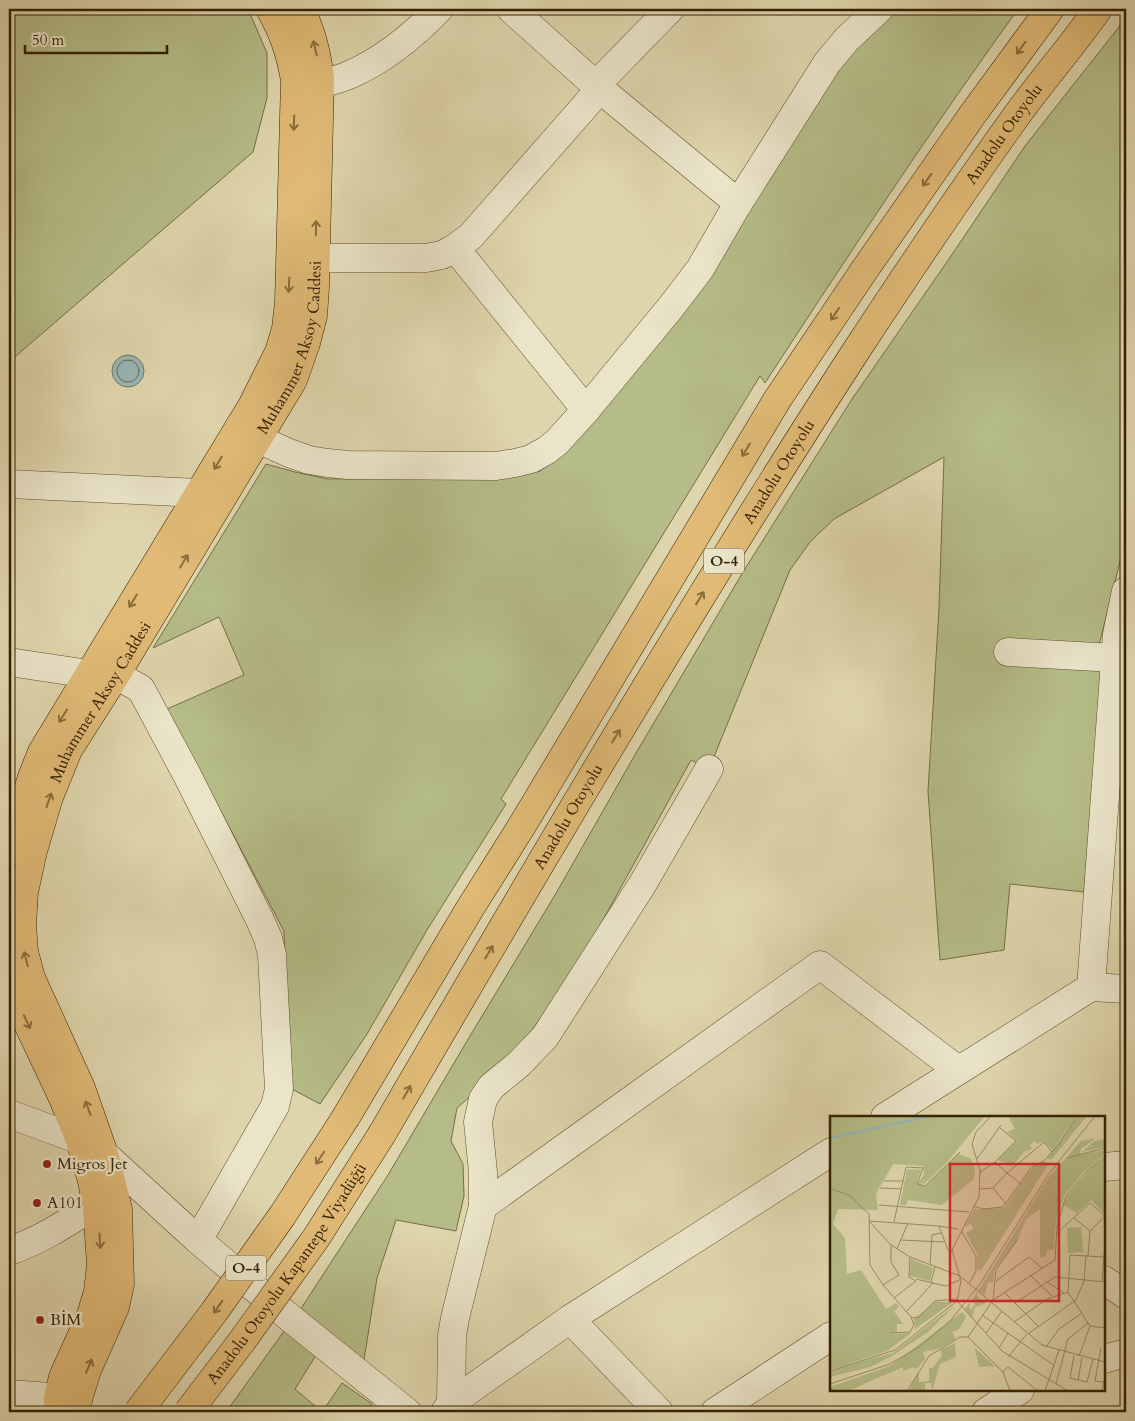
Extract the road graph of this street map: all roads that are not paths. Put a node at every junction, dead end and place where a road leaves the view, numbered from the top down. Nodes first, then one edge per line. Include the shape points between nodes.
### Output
1 (270, 9) edge
2 (300, 9) edge
3 (439, 9) edge
4 (511, 9) edge
5 (670, 9) edge
6 (1050, 9) edge
7 (874, 10) edge
8 (1097, 12) edge
9 (307, 87) junction
10 (598, 87) junction
11 (738, 204) junction
12 (455, 248) junction
13 (316, 258) junction
14 (586, 410) junction
15 (249, 433) junction
16 (9, 484) edge
17 (199, 493) junction
18 (1126, 591) edge
19 (1008, 652) dead end
20 (1115, 658) junction
21 (9, 662) edge
22 (101, 676) junction
23 (1118, 704) edge
24 (709, 769) dead end
25 (9, 853) edge
26 (16, 899) edge
27 (9, 977) edge
28 (1091, 987) junction
29 (1126, 989) edge
30 (958, 1070) junction
31 (9, 1114) edge
32 (887, 1116) edge
33 (382, 1134) joint
34 (80, 1140) junction
35 (830, 1153) edge
36 (104, 1154) junction
37 (1126, 1165) edge
38 (1105, 1167) edge
39 (115, 1193) junction
40 (483, 1206) junction
41 (198, 1240) junction
42 (9, 1252) edge
43 (1105, 1281) edge
44 (1126, 1295) edge
45 (570, 1319) junction
46 (830, 1337) edge
47 (1126, 1353) edge
48 (1105, 1359) edge
49 (1018, 1391) edge
50 (9, 1394) edge
51 (68, 1405) edge
52 (448, 1408) edge
53 (138, 1412) edge
54 (188, 1412) edge
55 (407, 1412) edge
56 (659, 1412) edge
57 (715, 1412) edge
58 (986, 1412) edge

1 - 9 main road, Muhammer Aksoy Caddesi via 292,62
9 -> 2 main road, Muhammer Aksoy Caddesi via 317,59 311,33
3 - 9 street via 406,41 386,55 348,76
4 - 10 street
5 - 10 street
6 -> 53 main road, O-4, bridge via 973,114 777,400 346,1117 232,1288
7 - 11 street via 827,64
33 -> 8 main road, Anadolu Otoyolu / O-4 via 651,677 772,482 1018,113
13 -> 9 main road, Muhammer Aksoy Caddesi
9 -> 15 main road, Muhammer Aksoy Caddesi via 286,329 279,352 252,406
10 - 11 street
10 - 12 street via 494,211
11 - 14 street via 700,269
12 - 13 street via 426,258
12 - 14 street
13 - 15 main road, Muhammer Aksoy Caddesi via 313,316 292,380
14 - 15 street via 547,450 531,459 496,466 328,463 302,458
15 -> 17 main road, Muhammer Aksoy Caddesi
22 -> 15 main road, Muhammer Aksoy Caddesi
16 - 17 street
17 -> 22 main road, Muhammer Aksoy Caddesi
18 - 20 street
19 - 20 street
20 - 23 street
21 - 22 street
22 -> 25 main road, Muhammer Aksoy Caddesi via 42,752
26 -> 22 main road, Muhammer Aksoy Caddesi via 24,892 50,797
22 - 41 street via 125,680 141,689 259,918 272,955 279,1089 275,1106
23 - 28 street
24 - 40 street via 642,885 545,1037 483,1098 478,1122
36 -> 26 main road, Muhammer Aksoy Caddesi via 81,1088 31,978
27 -> 34 main road, Muhammer Aksoy Caddesi
28 - 29 street
28 - 30 street
30 - 32 street
30 - 40 street via 820,965
31 - 34 street
33 - 54 main road, Anadolu Otoyolu Kapantepe Viyadüğü / O-4, bridge via 316,1238
34 - 36 street
34 - 39 main road, Muhammer Aksoy Caddesi via 92,1181
35 - 45 street
36 - 39 main road, Muhammer Aksoy Caddesi
37 - 38 street
39 - 41 street
39 - 42 street via 53,1232
39 - 51 main road, Muhammer Aksoy Caddesi via 98,1292 63,1377
40 - 52 street via 454,1327
41 - 55 street
43 - 44 street
45 - 52 street
45 - 56 street
46 - 57 street
47 - 48 street
49 - 58 street
50 - 51 street

